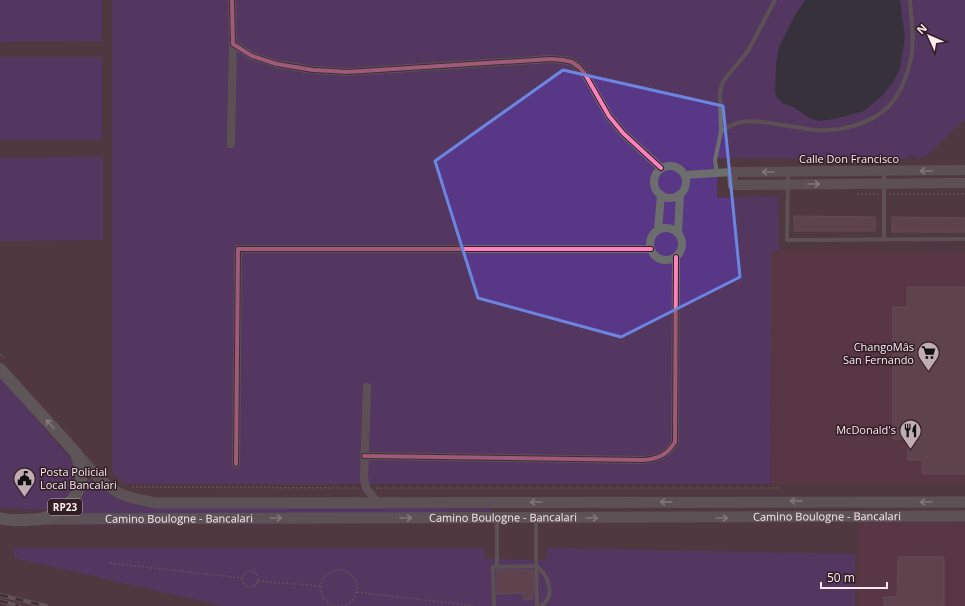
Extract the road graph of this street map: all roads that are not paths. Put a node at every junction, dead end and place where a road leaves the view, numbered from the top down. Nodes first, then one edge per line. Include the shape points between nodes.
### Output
1 (232, 0) edge
2 (775, 0) edge
3 (910, 0) edge
4 (233, 44) junction
5 (722, 132) junction
6 (231, 144) dead end
7 (662, 168) junction
8 (965, 170) edge
9 (884, 171) junction
10 (732, 172) junction
11 (788, 172) junction
12 (717, 173) junction
13 (685, 175) junction
14 (965, 183) edge
15 (787, 184) junction
16 (884, 189) junction
17 (680, 194) junction
18 (661, 195) junction
19 (658, 230) junction
20 (678, 233) junction
21 (965, 239) edge
22 (884, 240) junction
23 (651, 249) junction
24 (676, 257) junction
25 (0, 370) edge
26 (366, 387) dead end
27 (76, 453) junction
28 (364, 456) junction
29 (236, 464) dead end
30 (377, 502) junction
31 (965, 502) edge
32 (965, 516) edge
33 (497, 518) junction
34 (536, 518) junction
35 (41, 519) junction
36 (2, 521) edge
37 (536, 566) junction
38 (497, 567) junction
39 (494, 606) edge
40 (537, 606) edge
41 (541, 606) edge

1 - 4 street
2 - 5 lane via 748,51 722,84
3 - 5 lane via 913,40 911,58 895,98 879,115 841,129 816,130 753,120 741,121
4 - 6 street
4 - 7 street via 252,56 277,64 326,71 347,72 551,59 572,62 582,71 622,133
5 - 12 lane via 715,160
7 - 13 street via 672,165 682,170
7 - 18 street via 657,172 654,181
8 -> 9 street, Calle Don Francisco
9 - 11 street, Calle Don Francisco
9 - 16 lane
11 -> 10 street, Calle Don Francisco
10 - 12 street
10 - 15 street via 733,185
11 - 15 lane
12 - 13 street
13 - 17 street via 686,185
14 - 16 street
15 -> 16 street
15 - 22 lane via 787,240
16 - 22 lane
17 - 18 street via 670,198
17 - 20 street
18 - 19 street
19 - 20 street via 668,228
19 - 23 street via 651,239
20 - 24 street via 682,248
21 - 22 lane
23 - 24 street via 661,260
23 - 29 street via 238,249
24 - 28 street via 675,442 663,456 643,460
27 -> 25 main road, RP23
26 - 28 street
27 - 30 main road, Camino Boulogne - Bancalari via 113,490 156,503
27 - 35 main road, RP23 via 81,482 74,498 59,511
28 - 30 street via 366,488
31 -> 30 main road, Camino Boulogne - Bancalari
34 -> 32 main road, Camino Boulogne - Bancalari
33 - 34 main road, Camino Boulogne - Bancalari
35 -> 33 main road, Camino Boulogne - Bancalari
33 - 38 lane
34 - 37 lane
35 - 36 main road, RP23
37 - 38 lane
37 - 40 lane
37 - 41 lane via 544,574 550,590 546,602
38 - 39 lane via 493,567

